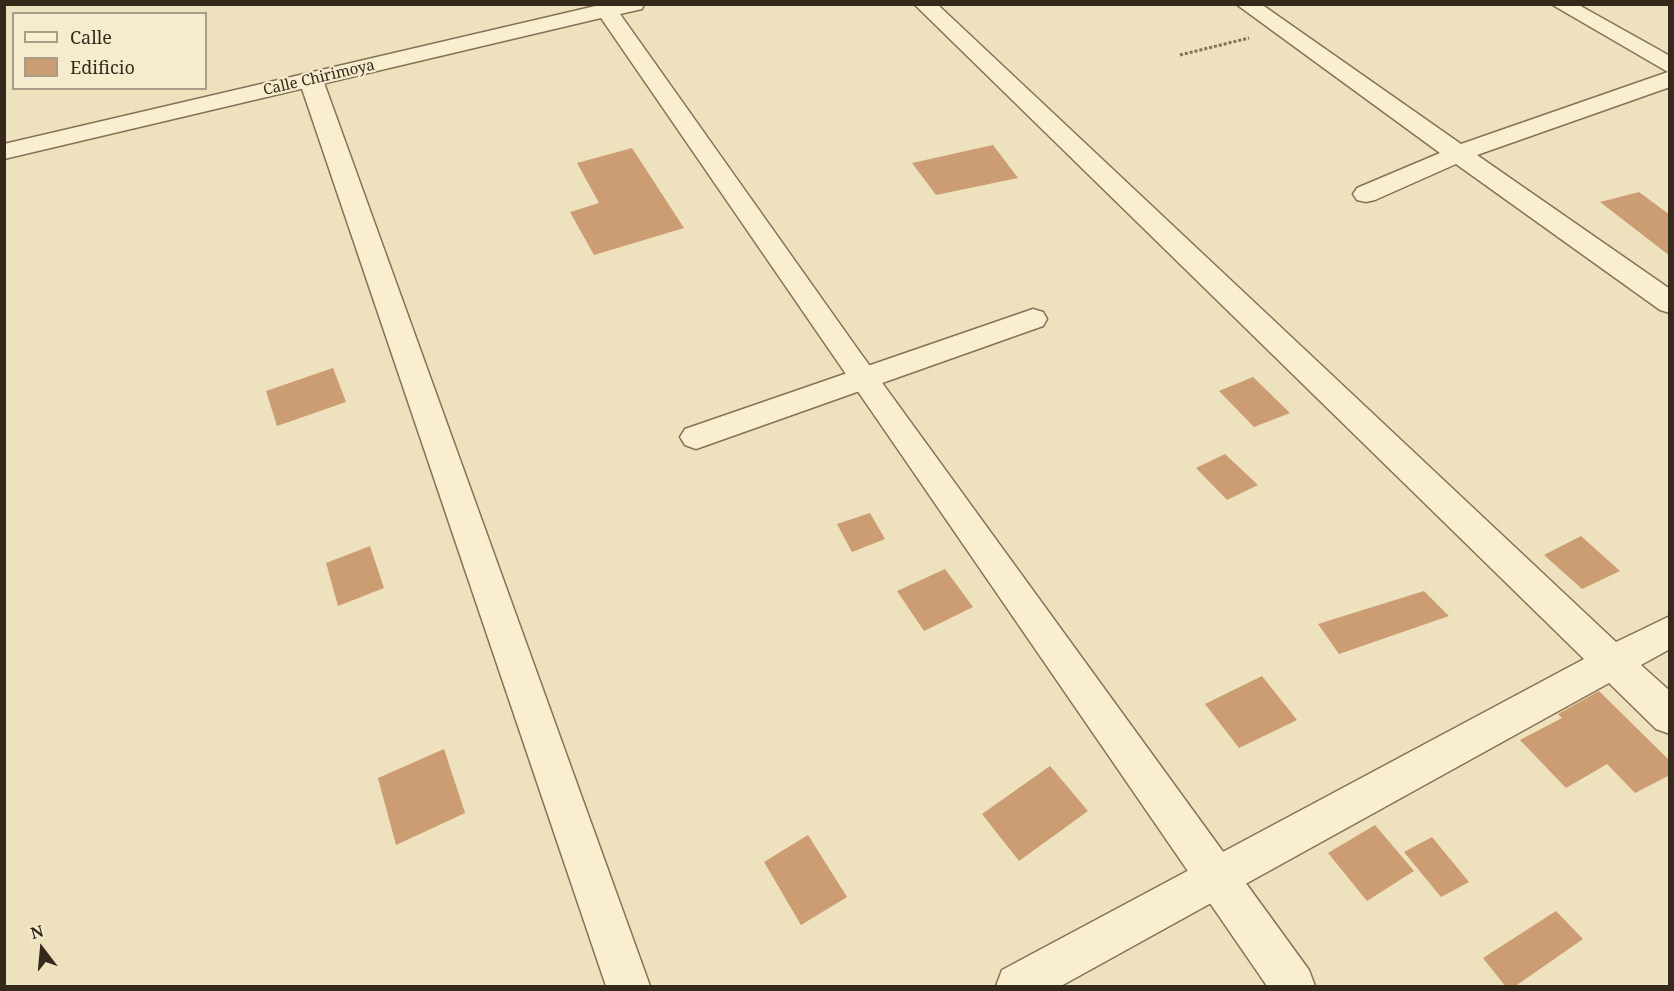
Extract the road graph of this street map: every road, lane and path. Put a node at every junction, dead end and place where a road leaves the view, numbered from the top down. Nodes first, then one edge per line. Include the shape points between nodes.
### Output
1 (924, 4) edge
2 (1246, 4) edge
3 (1561, 4) edge
4 (615, 7) edge
5 (1282, 30) junction
6 (1180, 55) dead end
7 (1670, 66) edge
8 (1670, 79) edge
9 (311, 80) junction
10 (4, 152) edge
11 (1460, 153) junction
12 (1366, 194) dead end
13 (1670, 303) edge
14 (1033, 319) dead end
15 (864, 379) junction
16 (696, 437) dead end
17 (1670, 631) edge
18 (1612, 662) junction
19 (1670, 717) edge
20 (1218, 878) junction
21 (628, 987) edge
22 (1018, 987) edge
23 (1293, 987) edge

1 - 18 street
2 - 5 street
3 - 7 street
4 - 9 street, Calle Chirimoya
4 - 15 street
5 - 6 path
5 - 11 street
8 - 11 street
9 - 10 street, Calle Chirimoya
9 - 21 street
11 - 12 street
11 - 13 street
14 - 15 street
15 - 16 street
15 - 20 street
17 - 18 street
18 - 19 street
18 - 20 street
20 - 22 street
20 - 23 street

